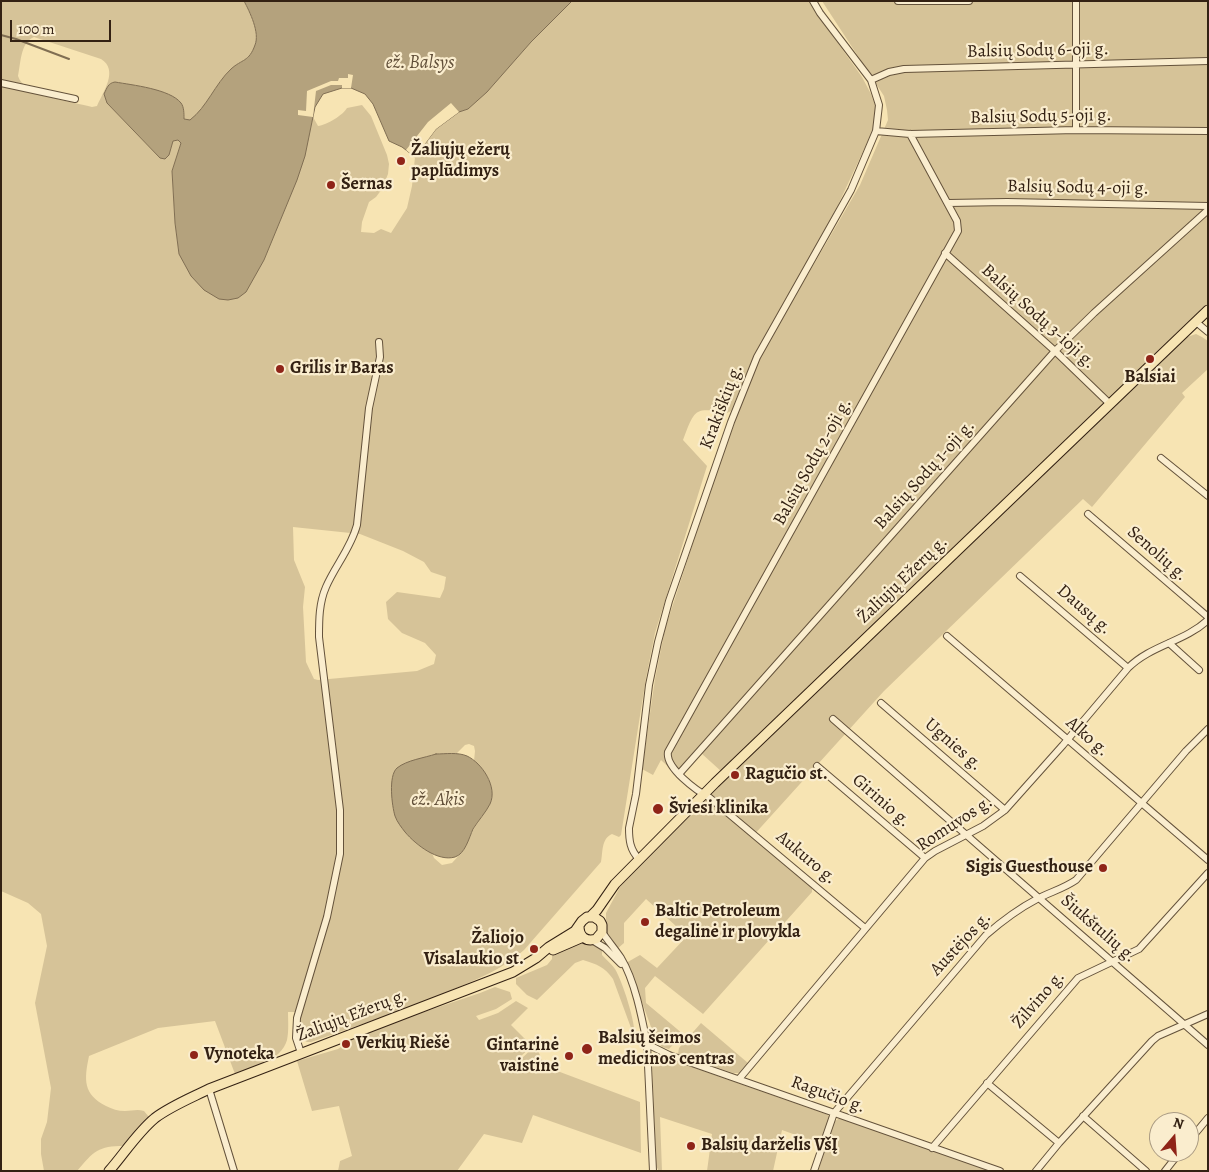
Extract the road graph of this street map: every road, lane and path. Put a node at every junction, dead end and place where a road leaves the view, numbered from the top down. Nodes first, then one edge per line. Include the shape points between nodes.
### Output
1 (813, 1) edge
2 (898, 1) edge
3 (970, 1) edge
4 (1076, 1) edge
5 (1208, 61) edge
6 (1077, 65) junction
7 (871, 80) junction
8 (1, 83) edge
9 (75, 99) dead end
10 (1076, 130) junction
11 (876, 131) junction
12 (1208, 131) edge
13 (910, 134) junction
14 (948, 203) junction
15 (1208, 208) edge
16 (946, 253) junction
17 (1208, 310) edge
18 (1196, 322) junction
19 (1208, 332) edge
20 (379, 342) dead end
21 (1056, 351) junction
22 (1110, 404) junction
23 (1161, 458) dead end
24 (1208, 496) edge
25 (1088, 514) dead end
26 (1020, 576) dead end
27 (1208, 618) edge
28 (947, 636) dead end
29 (1169, 643) junction
30 (1128, 668) junction
31 (1199, 670) dead end
32 (881, 703) dead end
33 (833, 719) dead end
34 (1208, 728) edge
35 (1068, 739) junction
36 (817, 766) dead end
37 (679, 774) junction
38 (703, 794) junction
39 (1141, 804) junction
40 (1005, 810) junction
41 (965, 835) junction
42 (925, 858) junction
43 (639, 859) junction
44 (1208, 860) edge
45 (1208, 873) edge
46 (624, 876) junction
47 (1039, 898) junction
48 (590, 917) junction
49 (600, 921) junction
50 (580, 926) junction
51 (866, 928) junction
52 (602, 932) junction
53 (583, 938) junction
54 (592, 940) junction
55 (543, 954) junction
56 (1113, 962) junction
57 (626, 969) junction
58 (1208, 1014) edge
59 (1184, 1024) junction
60 (647, 1044) junction
61 (1208, 1045) edge
62 (301, 1053) junction
63 (739, 1079) junction
64 (987, 1083) junction
65 (209, 1090) junction
66 (834, 1113) junction
67 (1083, 1116) junction
68 (1208, 1118) edge
69 (1199, 1129) edge
70 (1059, 1143) junction
71 (932, 1148) junction
72 (232, 1170) edge
73 (109, 1171) edge
74 (653, 1171) edge
75 (814, 1171) edge
76 (1000, 1171) edge
77 (1036, 1171) edge
78 (1146, 1171) edge

1 - 7 street, Krakiškių g.
2 - 3 street
4 - 6 street
5 - 6 street, Balsių Sodų 6-oji g.
6 - 7 street, Balsių Sodų 6-oji g. via 904,69
6 - 10 street
7 - 11 street, Krakiškių g. via 879,105
8 - 9 street
10 - 12 street, Balsių Sodų 5-oji g.
10 - 13 street, Balsių Sodų 5-oji g.
11 - 13 street, Balsių Sodų 5-oji g.
11 - 43 street, Krakiškių g. via 850,190 757,357 669,601 653,664 630,828 630,843
13 - 14 street, Balsių Sodų 2-oji g.
14 - 15 street, Balsių Sodų 4-oji g.
14 - 16 street, Balsių Sodų 2-oji g. via 959,227
15 - 21 street, Balsių Sodų 1-oji g.
16 - 21 street, Balsių Sodų 3-ioji g.
16 - 37 street, Balsių Sodų 2-oji g. via 668,752 668,761
17 - 18 main road, Žaliųjų Ežerų g.
18 - 19 street
18 - 22 main road, Žaliųjų Ežerų g.
20 - 62 street via 380,357 369,408 357,525 326,588 320,613 319,637 340,810 340,854 327,917 297,1018 296,1038
21 - 22 street, Balsių Sodų 3-ioji g.
21 - 37 street, Balsių Sodų 1-oji g.
22 - 38 main road, Žaliųjų Ežerų g.
23 - 24 street
25 - 27 street, Senolių g.
26 - 30 street, Dausų g.
27 - 29 street, Romuvos g. via 1197,630
28 - 35 street, Alko g.
29 - 30 street, Romuvos g. via 1138,658
29 - 31 street
30 - 35 street, Romuvos g.
32 - 40 street, Ugnies g.
33 - 41 street, Šiukštulių g.
34 - 39 street, Austėjos g.
35 - 39 street, Alko g.
35 - 40 street, Romuvos g.
36 - 42 street, Girinio g.
37 - 38 street, Balsių Sodų 2-oji g.
38 - 43 main road, Žaliųjų Ežerų g.
38 - 51 street, Aukuro g.
39 - 44 street, Alko g.
39 - 47 street, Austėjos g. via 1076,880
40 - 41 street, Romuvos g.
41 - 42 street, Romuvos g.
41 - 47 street, Šiukštulių g.
42 - 51 street, Romuvos g.
43 - 46 main road, Žaliųjų Ežerų g.
45 - 56 street, Žilvino g. via 1139,949
46 - 48 main road, Žaliųjų Ežerų g.
46 - 49 main road, Žaliųjų Ežerų g.
47 - 56 street, Šiukštulių g.
47 - 66 street, Austėjos g. via 1012,913 986,935
48 - 49 main road
48 - 50 main road via 584,919
49 - 52 main road
50 - 53 main road
50 - 55 main road, Žaliųjų Ežerų g.
51 - 63 street, Romuvos g.
52 - 54 main road
52 - 57 street
53 - 54 main road
53 - 55 main road, Žaliųjų Ežerų g.
54 - 57 street
55 - 62 main road, Žaliųjų Ežerų g. via 513,972
56 - 59 street, Šiukštulių g.
56 - 64 street, Žilvino g. via 1078,978
57 - 60 street
58 - 59 street
59 - 61 street, Šiukštulių g.
59 - 67 street via 1152,1041
60 - 63 street, Ragučio g.
60 - 74 street
62 - 65 main road, Žaliųjų Ežerų g.
63 - 66 street, Ragučio g.
64 - 70 street
64 - 71 street, Žilvino g.
65 - 72 street
65 - 73 main road, Žaliųjų Ežerų g. via 155,1118
66 - 71 street, Ragučio g.
66 - 75 street
67 - 70 street
67 - 78 street
68 - 69 street
70 - 77 street
71 - 76 street, Ragučio g.

